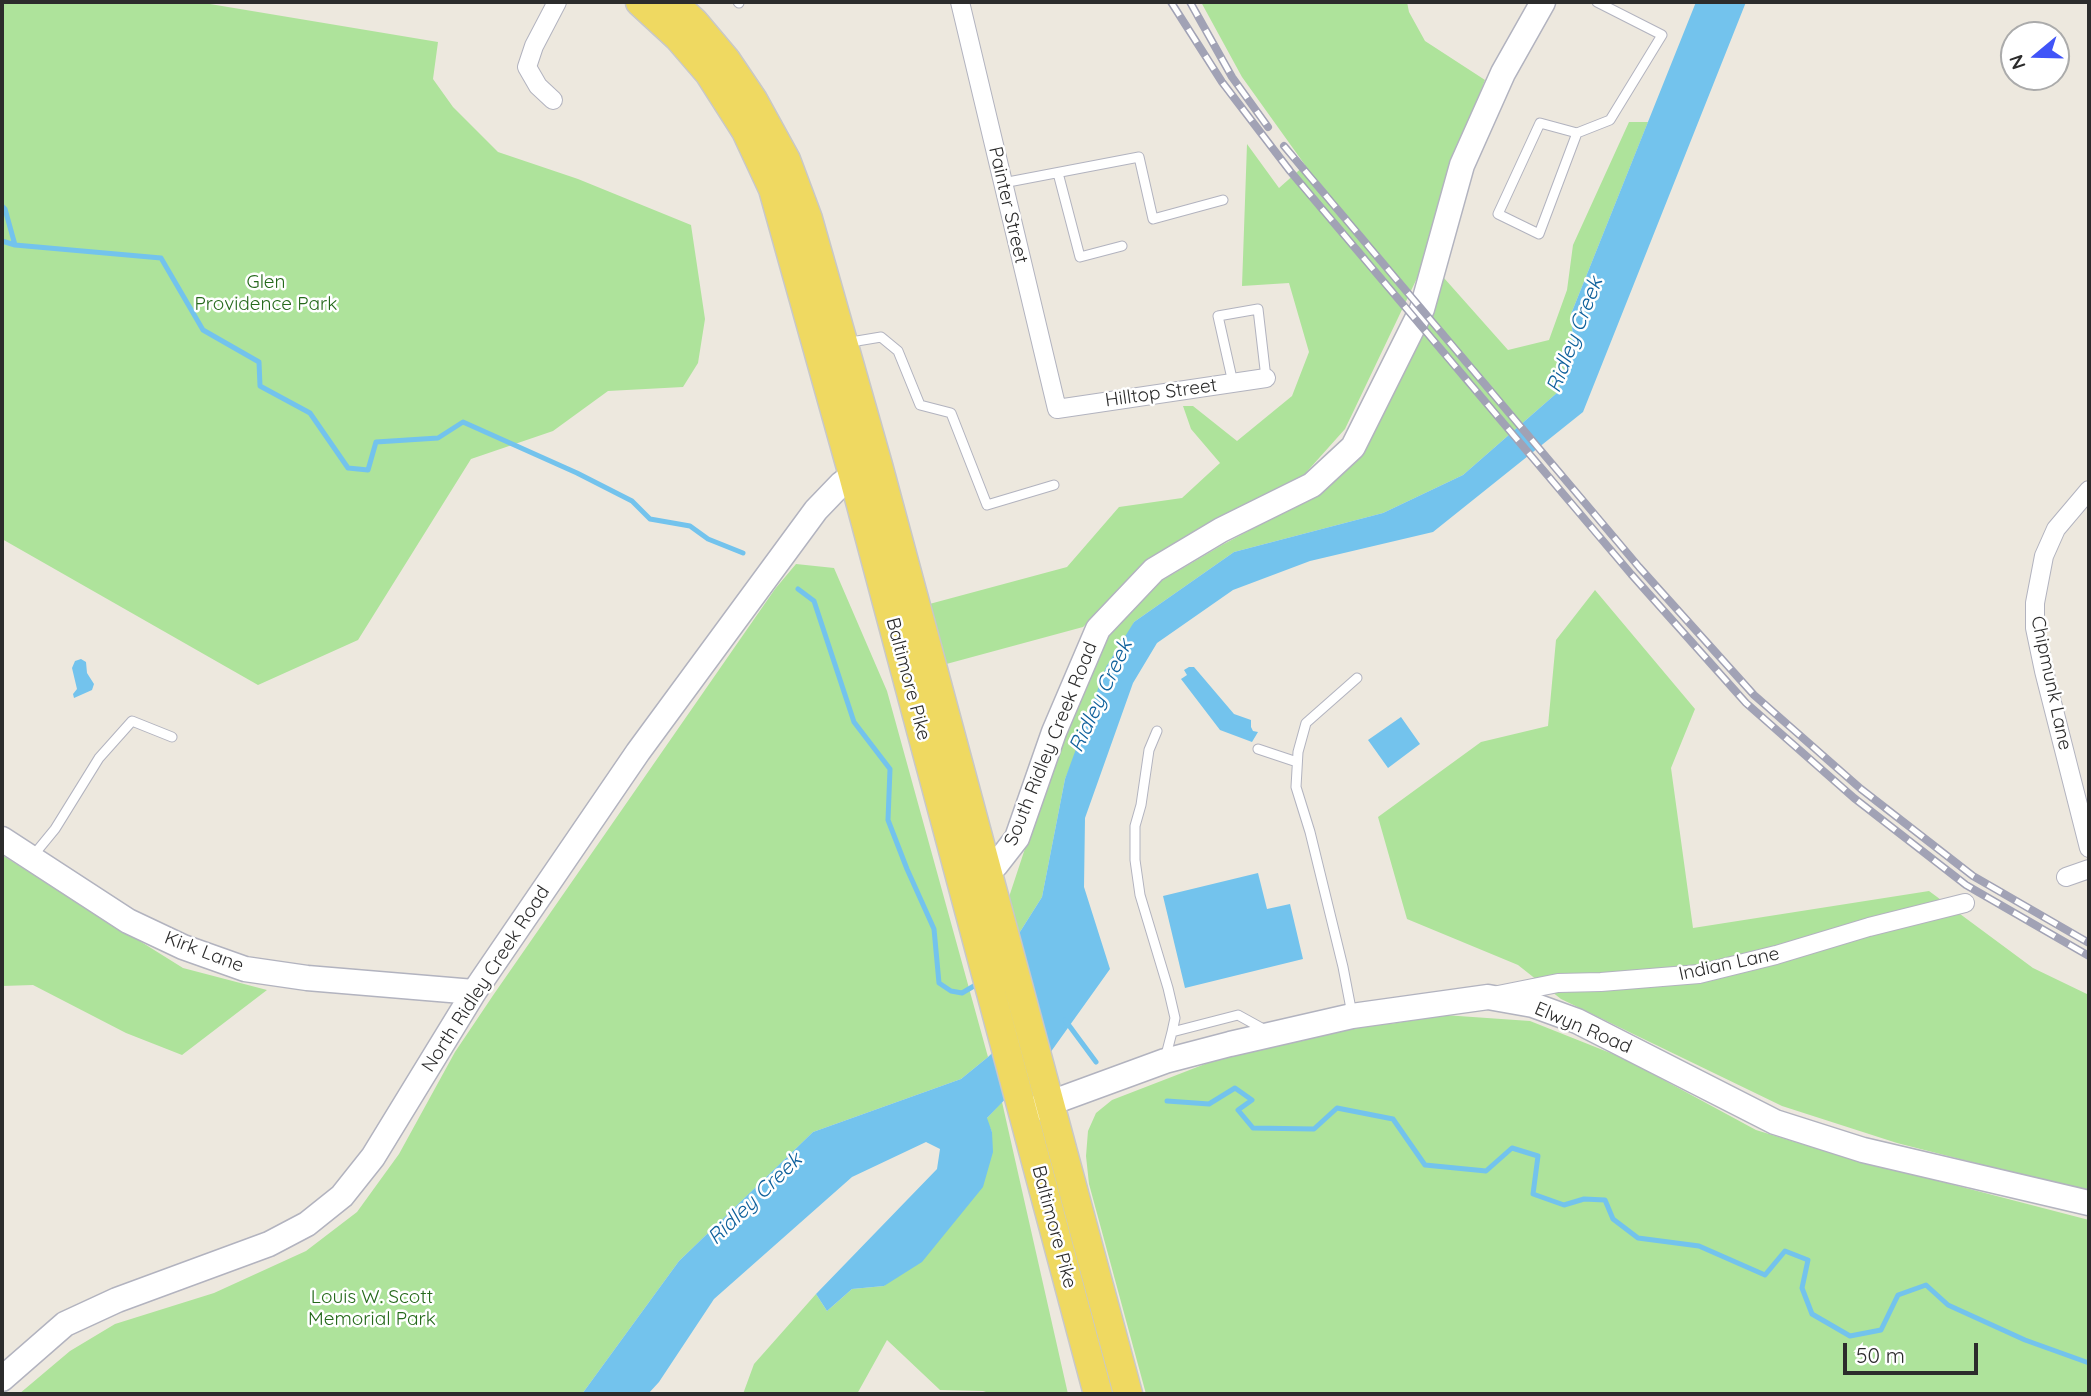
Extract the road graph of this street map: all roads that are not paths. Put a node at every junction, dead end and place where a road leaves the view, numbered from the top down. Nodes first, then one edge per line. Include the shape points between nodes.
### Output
1 (557, 2) edge
2 (640, 2) edge
3 (672, 2) edge
4 (960, 2) edge
5 (1543, 2) edge
6 (1597, 2) edge
7 (553, 100) dead end
8 (1577, 133) junction
9 (1058, 173) junction
10 (1003, 183) junction
11 (1223, 201) dead end
12 (1122, 246) dead end
13 (844, 344) junction
14 (1266, 378) joint
15 (1233, 383) junction
16 (1057, 409) joint
17 (866, 470) junction
18 (1054, 485) dead end
19 (2089, 490) edge
20 (1357, 678) dead end
21 (1157, 731) dead end
22 (172, 737) dead end
23 (1258, 749) dead end
24 (1297, 762) junction
25 (2, 839) edge
26 (2089, 848) edge
27 (30, 858) junction
28 (2089, 869) edge
29 (975, 876) junction
30 (2066, 877) dead end
31 (1965, 903) dead end
32 (474, 992) junction
33 (1488, 997) junction
34 (1352, 1016) junction
35 (1172, 1032) junction
36 (1273, 1034) junction
37 (1165, 1061) junction
38 (1021, 1102) junction
39 (1050, 1103) junction
40 (2089, 1203) edge
41 (2, 1379) edge
42 (1098, 1394) edge
43 (1128, 1394) edge

1 - 7 street via 527,67
2 - 17 main road, Baltimore Pike via 709,73 765,169
3 - 13 main road, Baltimore Pike via 726,60 781,150 808,219
4 - 10 street, Painter Street
5 - 29 street, South Ridley Creek Road via 1503,72 1462,165 1422,309 1353,447 1312,485 1154,570 1098,629 1054,732 1017,838 1005,855
6 - 8 lane via 1662,35 1610,120
8 - 8 lane via 1539,234 1498,214 1540,123
9 - 10 lane
9 - 11 lane via 1139,157 1153,219
9 - 12 lane via 1080,257
10 - 16 street, Painter Street
13 - 17 main road, Baltimore Pike
13 - 18 lane via 881,337 898,351 920,405 951,413 987,505
14 - 15 street, Hilltop Street
14 - 15 lane via 1258,309 1218,316
15 - 16 street, Hilltop Street
17 - 29 main road, Baltimore Pike
17 - 32 street, North Ridley Creek Road via 841,484 816,510 661,720
19 - 26 street, Chipmunk Lane via 2056,529 2044,556 2035,603 2042,660
20 - 24 lane via 1306,723
21 - 35 lane via 1149,750 1135,826 1135,860 1140,895 1175,1018
22 - 27 lane via 132,720 99,758 55,829
23 - 24 lane
24 - 34 lane via 1296,787 1314,845
25 - 27 street, Kirk Lane
27 - 32 street, Kirk Lane via 128,921 245,970
28 - 30 street
29 - 38 main road, Baltimore Pike via 985,966
29 - 39 main road, Baltimore Pike via 1007,944
31 - 33 street, Indian Lane via 1699,974 1558,983
32 - 41 street, North Ridley Creek Road via 373,1157 342,1196 307,1224 268,1244 65,1324
33 - 34 street, Elwyn Road
33 - 40 street, Elwyn Road via 1534,1005 1577,1021 1775,1122 1863,1150
34 - 36 street, Elwyn Road
35 - 36 lane via 1238,1016
35 - 37 lane
36 - 37 street, Elwyn Road
37 - 39 street, Elwyn Road
38 - 39 street, Elwyn Road
38 - 42 main road, Baltimore Pike
39 - 43 main road, Baltimore Pike

